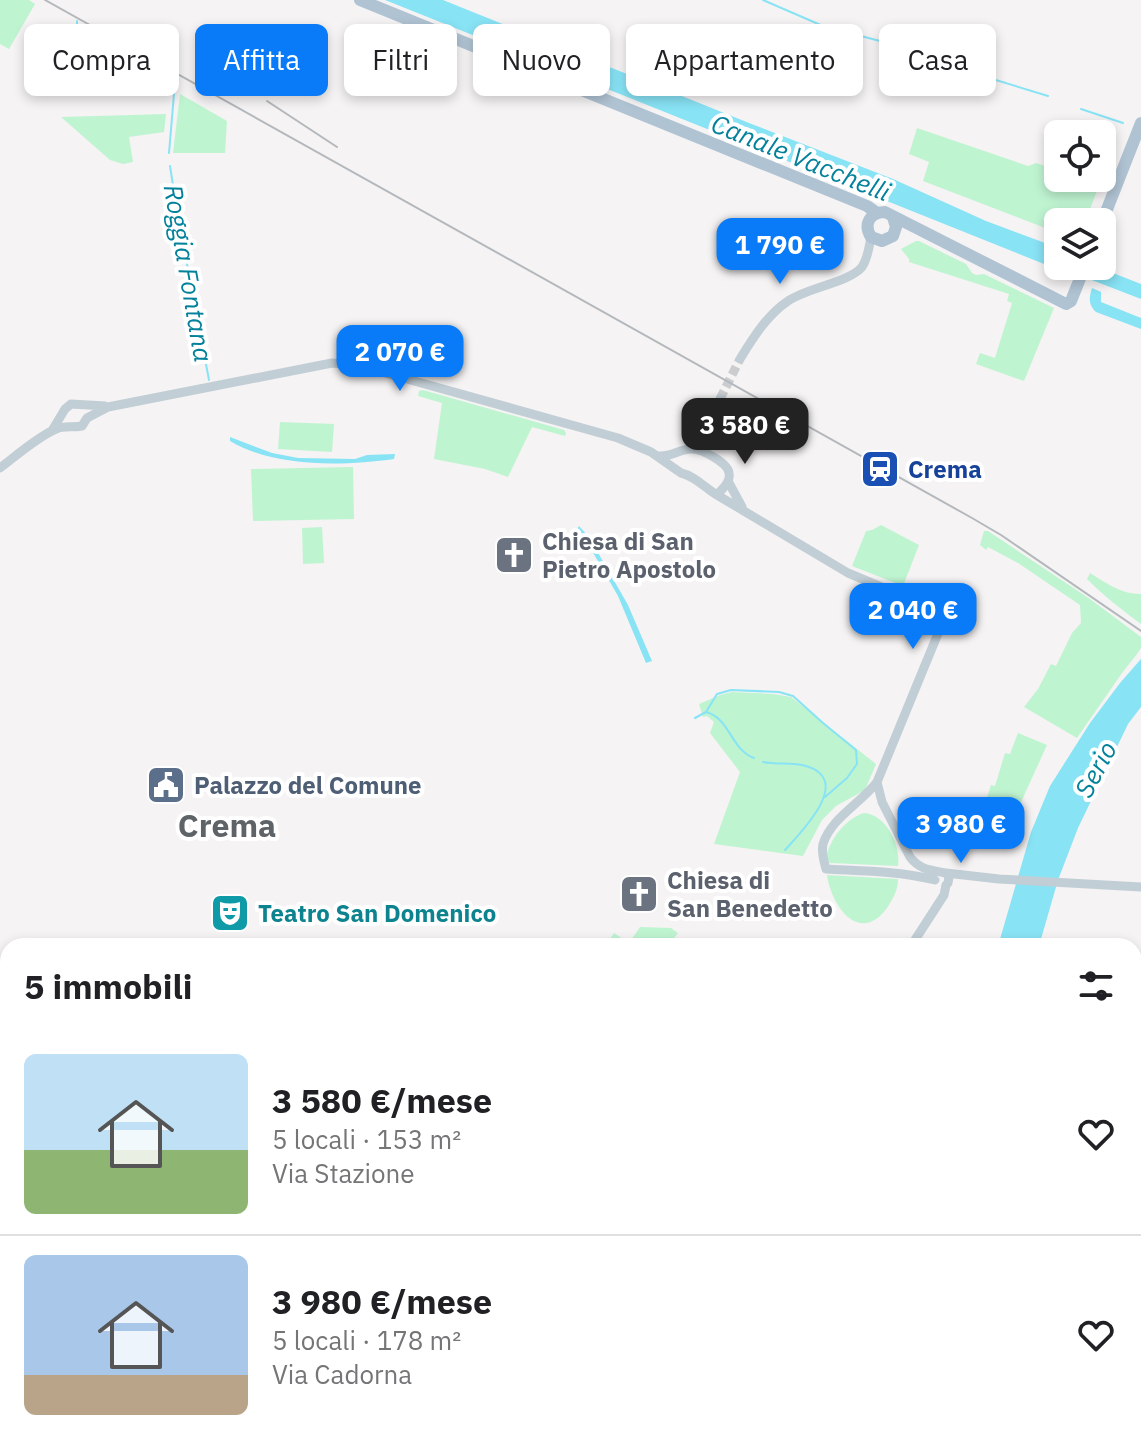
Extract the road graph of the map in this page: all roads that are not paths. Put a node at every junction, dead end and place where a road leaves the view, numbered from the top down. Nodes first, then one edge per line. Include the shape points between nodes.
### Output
1 (360, 0) edge
2 (1141, 123) edge
3 (1108, 208) edge
4 (872, 212) junction
5 (893, 217) junction
6 (914, 228) junction
7 (895, 232) junction
8 (875, 239) junction
9 (1079, 280) edge
10 (740, 359) tunnel mouth
11 (720, 399) tunnel mouth
12 (80, 404) junction
13 (108, 407) junction
14 (63, 414) junction
15 (87, 418) junction
16 (69, 425) junction
17 (52, 430) junction
18 (703, 431) junction
19 (687, 449) junction
20 (703, 451) junction
21 (656, 455) junction
22 (0, 468) edge
23 (687, 474) junction
24 (722, 488) junction
25 (744, 510) junction
26 (877, 782) junction
27 (942, 880) junction
28 (1141, 887) edge
29 (916, 938) edge

1 - 4 main road
2 - 3 main road
4 - 5 main road
4 - 8 main road via 867,224
5 - 6 main road
5 - 7 main road
6 - 7 main road
6 - 9 main road via 1061,303 1069,304
7 - 8 main road via 889,239
8 - 10 street via 852,275 785,302
11 - 18 street
12 - 13 street
12 - 14 street via 71,404
12 - 15 street
13 - 15 street
13 - 21 street via 342,363 618,438
14 - 16 street
14 - 17 street
15 - 16 street via 82,426
16 - 17 street
17 - 22 street
18 - 19 street
18 - 20 street
19 - 20 street
19 - 21 street
19 - 23 street via 679,464
20 - 24 street via 726,466 730,476
21 - 23 street
23 - 24 street
24 - 25 street
24 - 25 street
25 - 26 street via 848,573 946,614
26 - 27 street via 905,849 916,865
26 - 27 street via 829,834 823,846 826,869
27 - 28 street via 981,877
27 - 29 street via 940,901

